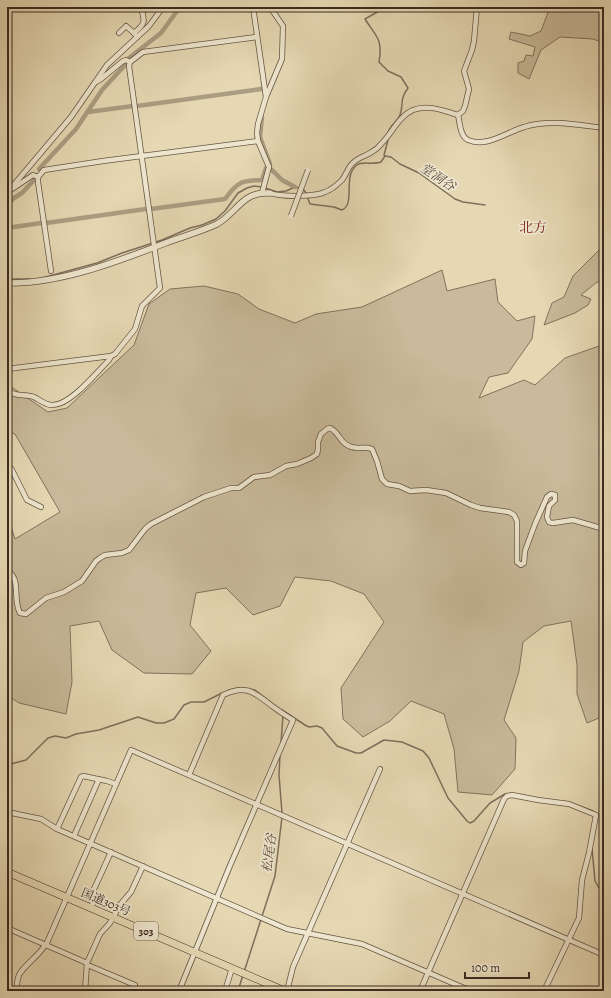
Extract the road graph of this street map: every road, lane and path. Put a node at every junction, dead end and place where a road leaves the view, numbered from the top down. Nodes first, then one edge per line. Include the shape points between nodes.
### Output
1 (141, 7) edge
2 (163, 7) edge
3 (253, 7) edge
4 (270, 7) edge
5 (477, 7) edge
6 (119, 33) dead end
7 (135, 35) junction
8 (256, 37) junction
9 (130, 62) junction
10 (96, 82) junction
11 (266, 97) junction
12 (458, 115) junction
13 (604, 128) edge
14 (258, 141) junction
15 (142, 157) junction
16 (308, 170) dead end
17 (38, 176) junction
18 (9, 191) edge
19 (262, 193) junction
20 (270, 194) joint
21 (290, 216) dead end
22 (154, 248) junction
23 (51, 271) dead end
24 (7, 283) edge
25 (111, 356) junction
26 (7, 369) edge
27 (7, 390) edge
28 (7, 464) edge
29 (41, 507) dead end
30 (604, 530) edge
31 (7, 570) edge
32 (380, 769) dead end
33 (189, 775) junction
34 (99, 780) junction
35 (116, 784) junction
36 (257, 804) junction
37 (7, 812) edge
38 (57, 829) junction
39 (74, 836) junction
40 (90, 843) junction
41 (347, 844) junction
42 (111, 852) junction
43 (143, 866) junction
44 (7, 872) edge
45 (463, 894) junction
46 (66, 897) junction
47 (216, 898) junction
48 (92, 908) junction
49 (113, 917) junction
50 (7, 928) edge
51 (307, 934) junction
52 (569, 940) junction
53 (46, 945) junction
54 (194, 952) junction
55 (604, 955) edge
56 (87, 965) junction
57 (232, 968) junction
58 (428, 973) junction
59 (277, 989) edge
60 (16, 991) edge
61 (85, 991) edge
62 (133, 991) edge
63 (179, 991) edge
64 (225, 991) edge
65 (286, 991) edge
66 (420, 991) edge
67 (471, 991) edge
68 (544, 991) edge

1 - 7 street via 145,20
2 - 7 street via 149,26
3 - 8 street
4 - 11 street via 283,26 282,60
5 - 12 street via 474,41 464,71 469,89 463,111
6 - 7 street via 126,26
7 - 10 street via 107,65
8 - 9 street via 143,52
8 - 11 street
9 - 10 street via 123,61
9 - 15 street
10 - 18 street via 71,117
11 - 14 street via 258,124
12 - 13 street via 463,136 474,141 486,142 524,126 548,123
12 - 20 street via 433,108 412,111 394,127 382,144 371,153 355,160 343,179 325,192 278,196
14 - 15 street
14 - 19 street via 269,167
15 - 17 street via 47,169
15 - 22 street
16 - 21 street, bridge
17 - 18 street via 34,175
17 - 23 street
19 - 20 street
19 - 22 street via 244,200 218,223
22 - 24 street via 55,279 32,283
22 - 25 street via 160,288 142,306 135,330
25 - 26 street
25 - 27 street via 76,394 56,405 46,404 34,397 13,394
28 - 29 street via 27,500
30 - 31 street via 572,520 549,522 549,506 555,500 555,495 550,494 535,524 525,551 524,563 521,565 517,562 517,521 514,515 480,508 446,493 426,490 414,492 387,484 382,479 372,449 354,448 344,444 330,428 321,434 317,454 312,458 286,466 270,475 254,477 239,488 204,497 150,524 129,550 100,558 82,581 64,592 46,598 27,614 23,615 18,610 15,599 16,579
32 - 41 street
33 - 35 street via 131,750
33 - 36 street
33 - 36 street via 223,695 239,689 250,690 293,720
34 - 35 street
34 - 38 street via 81,777
34 - 39 street
35 - 40 street
36 - 41 street
36 - 47 street
37 - 38 street via 41,819
38 - 39 street
39 - 40 street
40 - 42 street
40 - 46 street
41 - 45 street
41 - 51 street
42 - 43 street
42 - 48 street via 94,889
43 - 47 street
43 - 49 street via 132,892 118,907
44 - 46 highway, 国道303号 / 303
45 - 52 street
45 - 52 street via 507,796 512,794 569,804 592,812 596,815 582,880 579,918
45 - 58 street
46 - 48 highway, 国道303号 / 303
46 - 53 street
47 - 51 street via 287,929
47 - 54 street
48 - 49 highway, 国道303号 / 303
49 - 54 highway, 国道303号 / 303
49 - 56 street via 100,934
50 - 53 street
51 - 58 street via 362,944
51 - 65 street
52 - 55 street
52 - 68 street
53 - 56 street
53 - 60 street via 21,972
54 - 57 highway, 国道303号 / 303
54 - 63 street
56 - 61 street
56 - 62 street via 135,985
57 - 59 highway, 国道303号 / 303
57 - 64 street
58 - 66 street
58 - 67 street
59 - 65 highway, 国道303号 / 303

